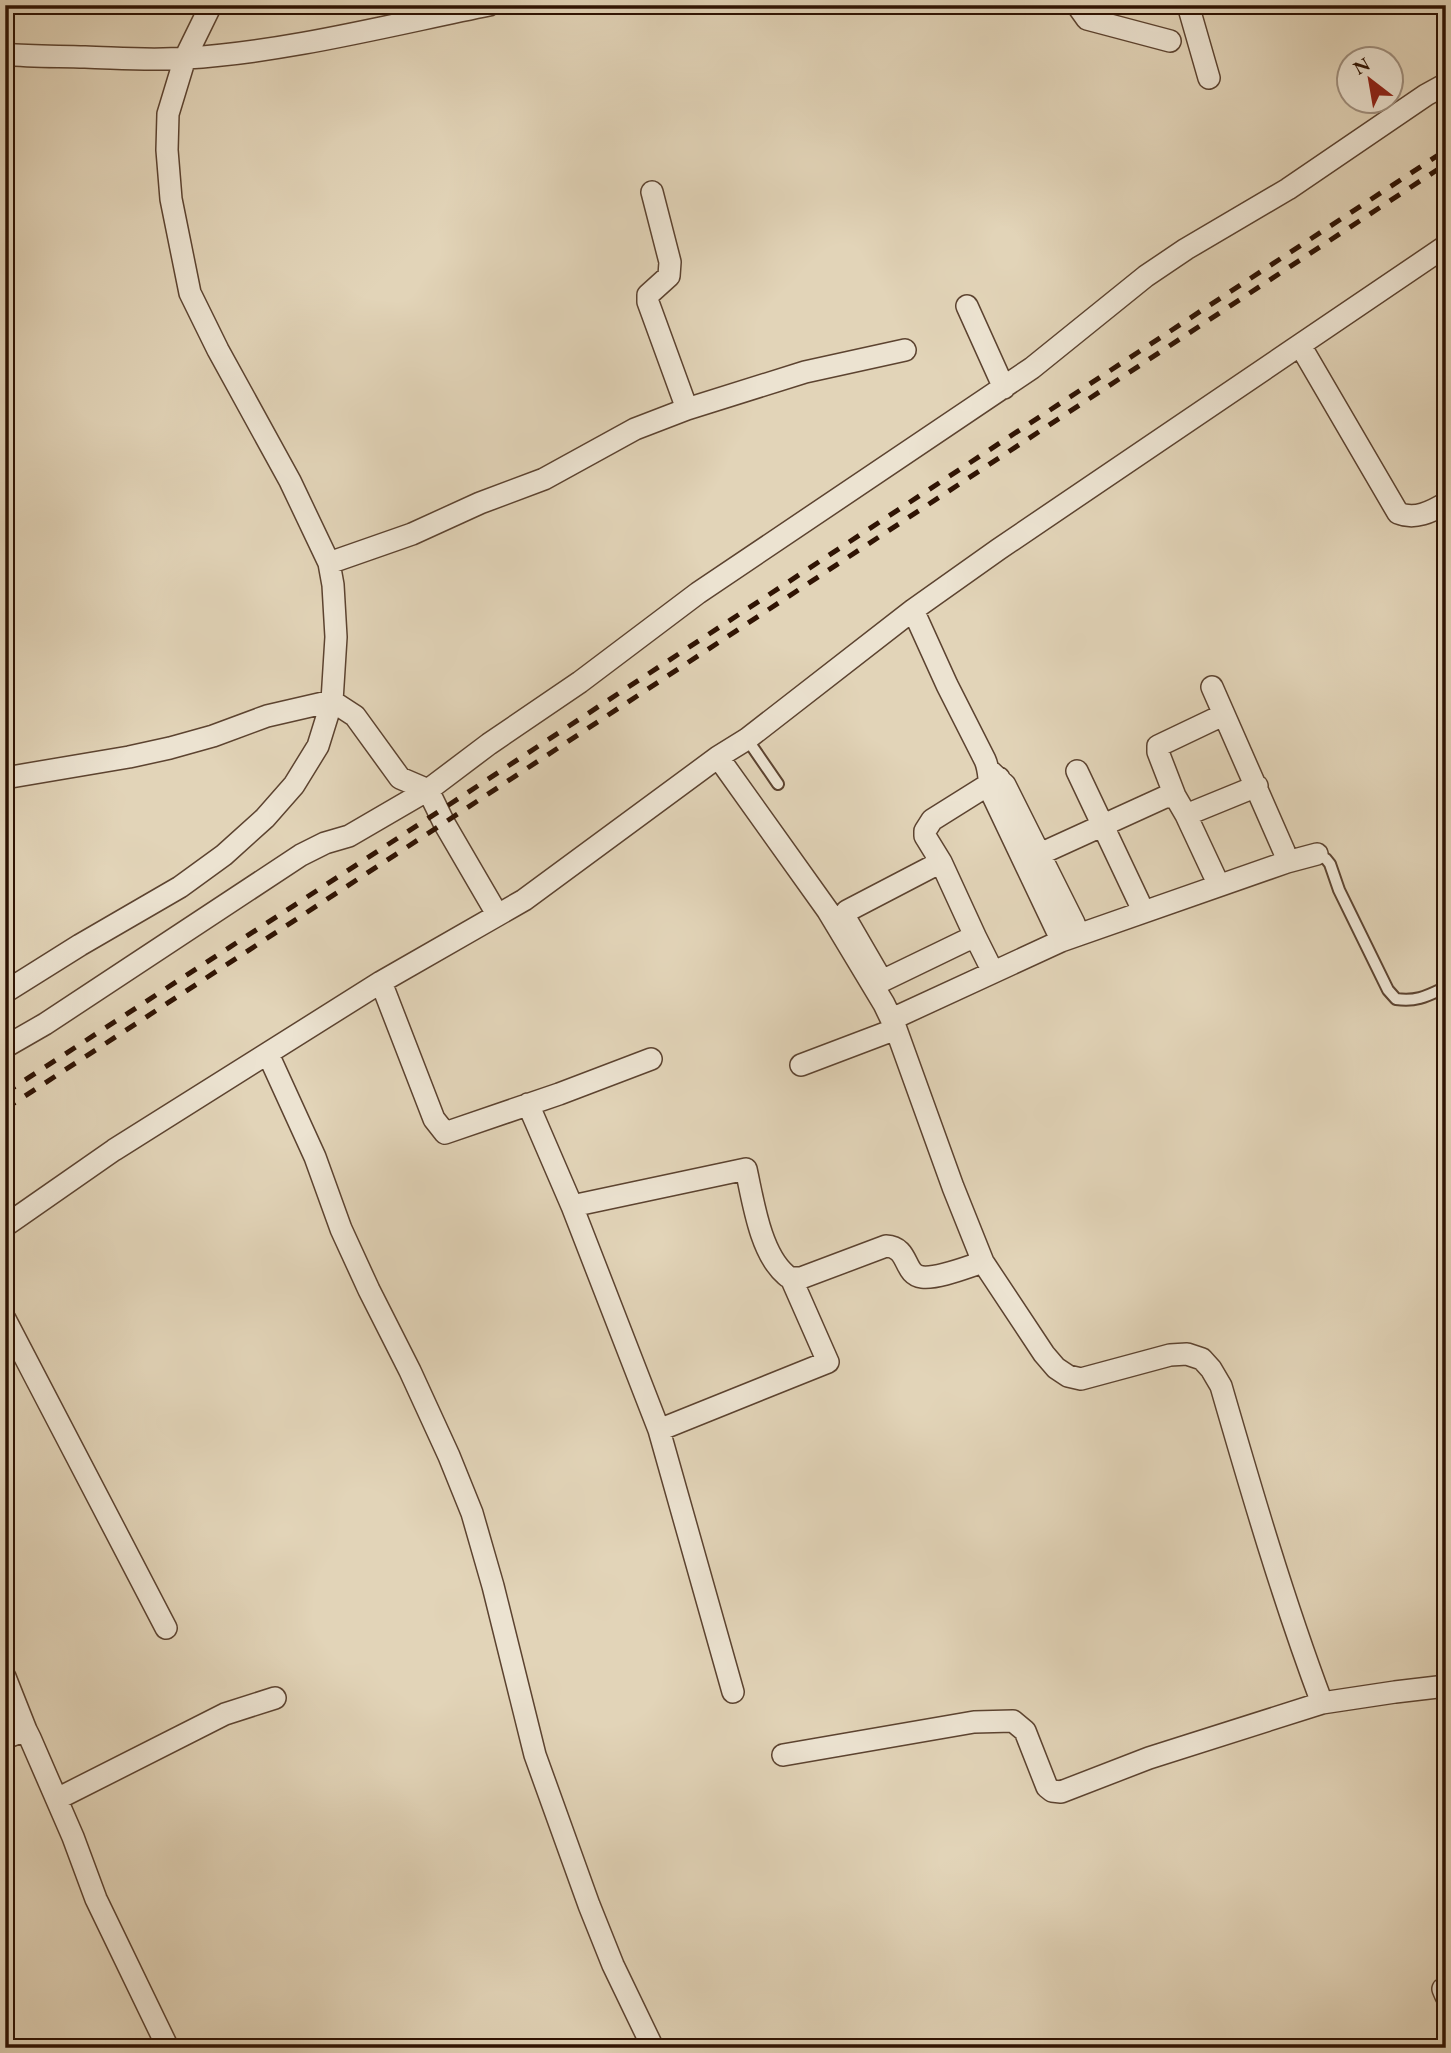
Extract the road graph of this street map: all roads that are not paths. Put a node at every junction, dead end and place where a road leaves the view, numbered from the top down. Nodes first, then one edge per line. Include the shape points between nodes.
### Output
1 (211, 5) edge
2 (489, 5) edge
3 (1077, 5) edge
4 (1188, 5) edge
5 (1170, 41) dead end
6 (5, 54) edge
7 (185, 58) junction
8 (1209, 78) dead end
9 (1446, 84) edge
10 (652, 192) dead end
11 (1446, 246) edge
12 (967, 306) dead end
13 (1300, 345) junction
14 (905, 350) dead end
15 (1004, 388) junction
16 (687, 409) junction
17 (1446, 503) edge
18 (329, 563) junction
19 (913, 610) junction
20 (1212, 687) dead end
21 (332, 701) junction
22 (1223, 715) junction
23 (747, 739) junction
24 (718, 757) junction
25 (1077, 771) dead end
26 (992, 777) junction
27 (5, 778) edge
28 (778, 784) dead end
29 (1257, 786) junction
30 (428, 790) junction
31 (1175, 796) junction
32 (1186, 815) junction
33 (1102, 825) junction
34 (1284, 851) dead end
35 (1317, 854) joint
36 (941, 862) junction
37 (1215, 877) dead end
38 (1139, 902) dead end
39 (497, 914) junction
40 (975, 936) junction
41 (988, 962) dead end
42 (382, 982) junction
43 (1446, 987) edge
44 (5, 992) edge
45 (894, 1024) junction
46 (5, 1047) edge
47 (268, 1054) junction
48 (651, 1059) dead end
49 (801, 1065) dead end
50 (528, 1104) junction
51 (572, 1206) junction
52 (5, 1226) edge
53 (983, 1262) junction
54 (791, 1278) junction
55 (5, 1319) edge
56 (659, 1430) junction
57 (166, 1628) dead end
58 (5, 1676) edge
59 (1446, 1686) edge
60 (733, 1692) dead end
61 (275, 1698) dead end
62 (1322, 1703) junction
63 (26, 1730) junction
64 (5, 1738) edge
65 (783, 1755) dead end
66 (57, 1799) junction
67 (168, 2048) edge
68 (653, 2048) edge

1 - 7 street
2 - 7 street via 323,39
3 - 5 street via 1087,19
4 - 8 street
6 - 7 street
7 - 18 street via 168,114 167,150 190,293
9 - 15 street via 1185,249
10 - 16 street via 670,262 669,276 648,295 648,302
11 - 13 street
12 - 15 street
13 - 17 street via 1398,513 1423,514
13 - 19 street
14 - 16 street via 805,372
15 - 30 street via 698,593
16 - 18 street via 635,429 544,479
18 - 21 street via 336,637
19 - 23 street
19 - 26 street
20 - 22 street
21 - 27 street via 267,716 170,748
21 - 30 street via 355,716 400,778
21 - 44 street via 318,746 294,785 224,855 180,887
22 - 29 street
22 - 31 street via 1158,746
23 - 24 street
23 - 28 lane
24 - 39 street via 524,900
24 - 45 street via 828,911
25 - 33 street
26 - 33 street via 1035,859
26 - 36 street via 927,827 925,836
29 - 32 street
29 - 34 street
30 - 39 street
30 - 46 street via 349,836 301,855
31 - 32 street
31 - 33 street
32 - 37 street
33 - 38 street
35 - 43 lane via 1330,864 1396,999 1411,1002
35 - 45 street via 1061,941
36 - 40 street
36 - 40 street via 849,909 846,919 883,981
39 - 42 street
40 - 41 street
42 - 47 street
42 - 50 street via 433,1119 445,1133
45 - 49 street
45 - 53 street
47 - 52 street via 114,1150
47 - 68 street via 315,1157 341,1229 416,1383 472,1513 535,1755 613,1965
48 - 50 street
50 - 51 street
51 - 54 street via 746,1169 761,1231 772,1256
51 - 56 street
53 - 54 street via 918,1277 899,1250 886,1246
53 - 62 street via 1044,1354 1068,1376 1081,1379 1187,1354 1202,1359 1211,1369 1221,1386 1278,1577
54 - 56 street via 828,1362
55 - 57 street
56 - 60 street
58 - 63 street
59 - 62 street
61 - 66 street via 225,1714
62 - 65 street via 1149,1758 1061,1792 1047,1787 1025,1731 1013,1721 974,1722
63 - 64 street
63 - 66 street
66 - 67 street via 96,1899

